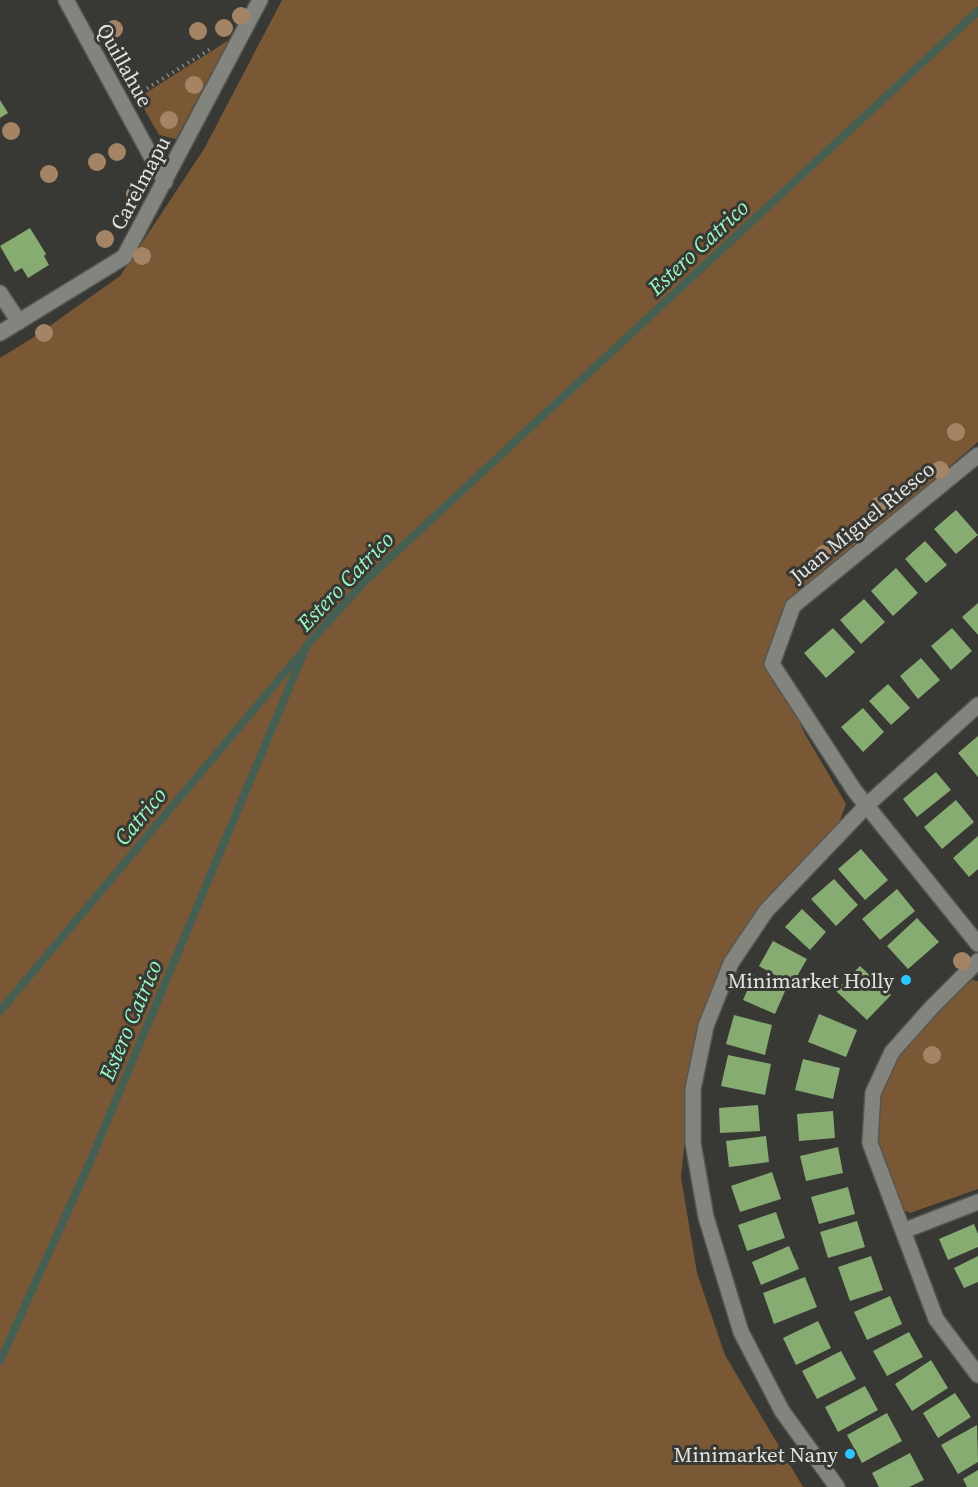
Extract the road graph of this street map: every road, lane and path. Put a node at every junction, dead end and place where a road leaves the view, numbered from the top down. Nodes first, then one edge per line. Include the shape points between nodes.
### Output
1 (66, 0) edge
2 (260, 0) edge
3 (217, 44) dead end
4 (132, 88) dead end
5 (165, 182) junction
6 (0, 293) edge
7 (19, 322) junction
8 (0, 333) edge
9 (978, 455) edge
10 (978, 705) edge
11 (867, 805) junction
12 (978, 944) edge
13 (978, 961) edge
14 (978, 1202) edge
15 (903, 1231) junction
16 (978, 1375) edge
17 (837, 1487) edge

1 - 5 street, Quillahue
2 - 5 street, Carelmapu
3 - 4 path via 143,91
5 - 7 street, Carelmapu via 124,257
6 - 7 street
7 - 8 street, Carelmapu
9 - 11 street, Juan Miguel Riesco via 793,606 772,664
10 - 11 street
11 - 12 street
11 - 17 street via 766,911 731,963 706,1026 693,1089 693,1143 706,1217 741,1332 782,1411
13 - 15 street via 892,1052 873,1093 870,1143
14 - 15 street
15 - 16 street via 936,1319

